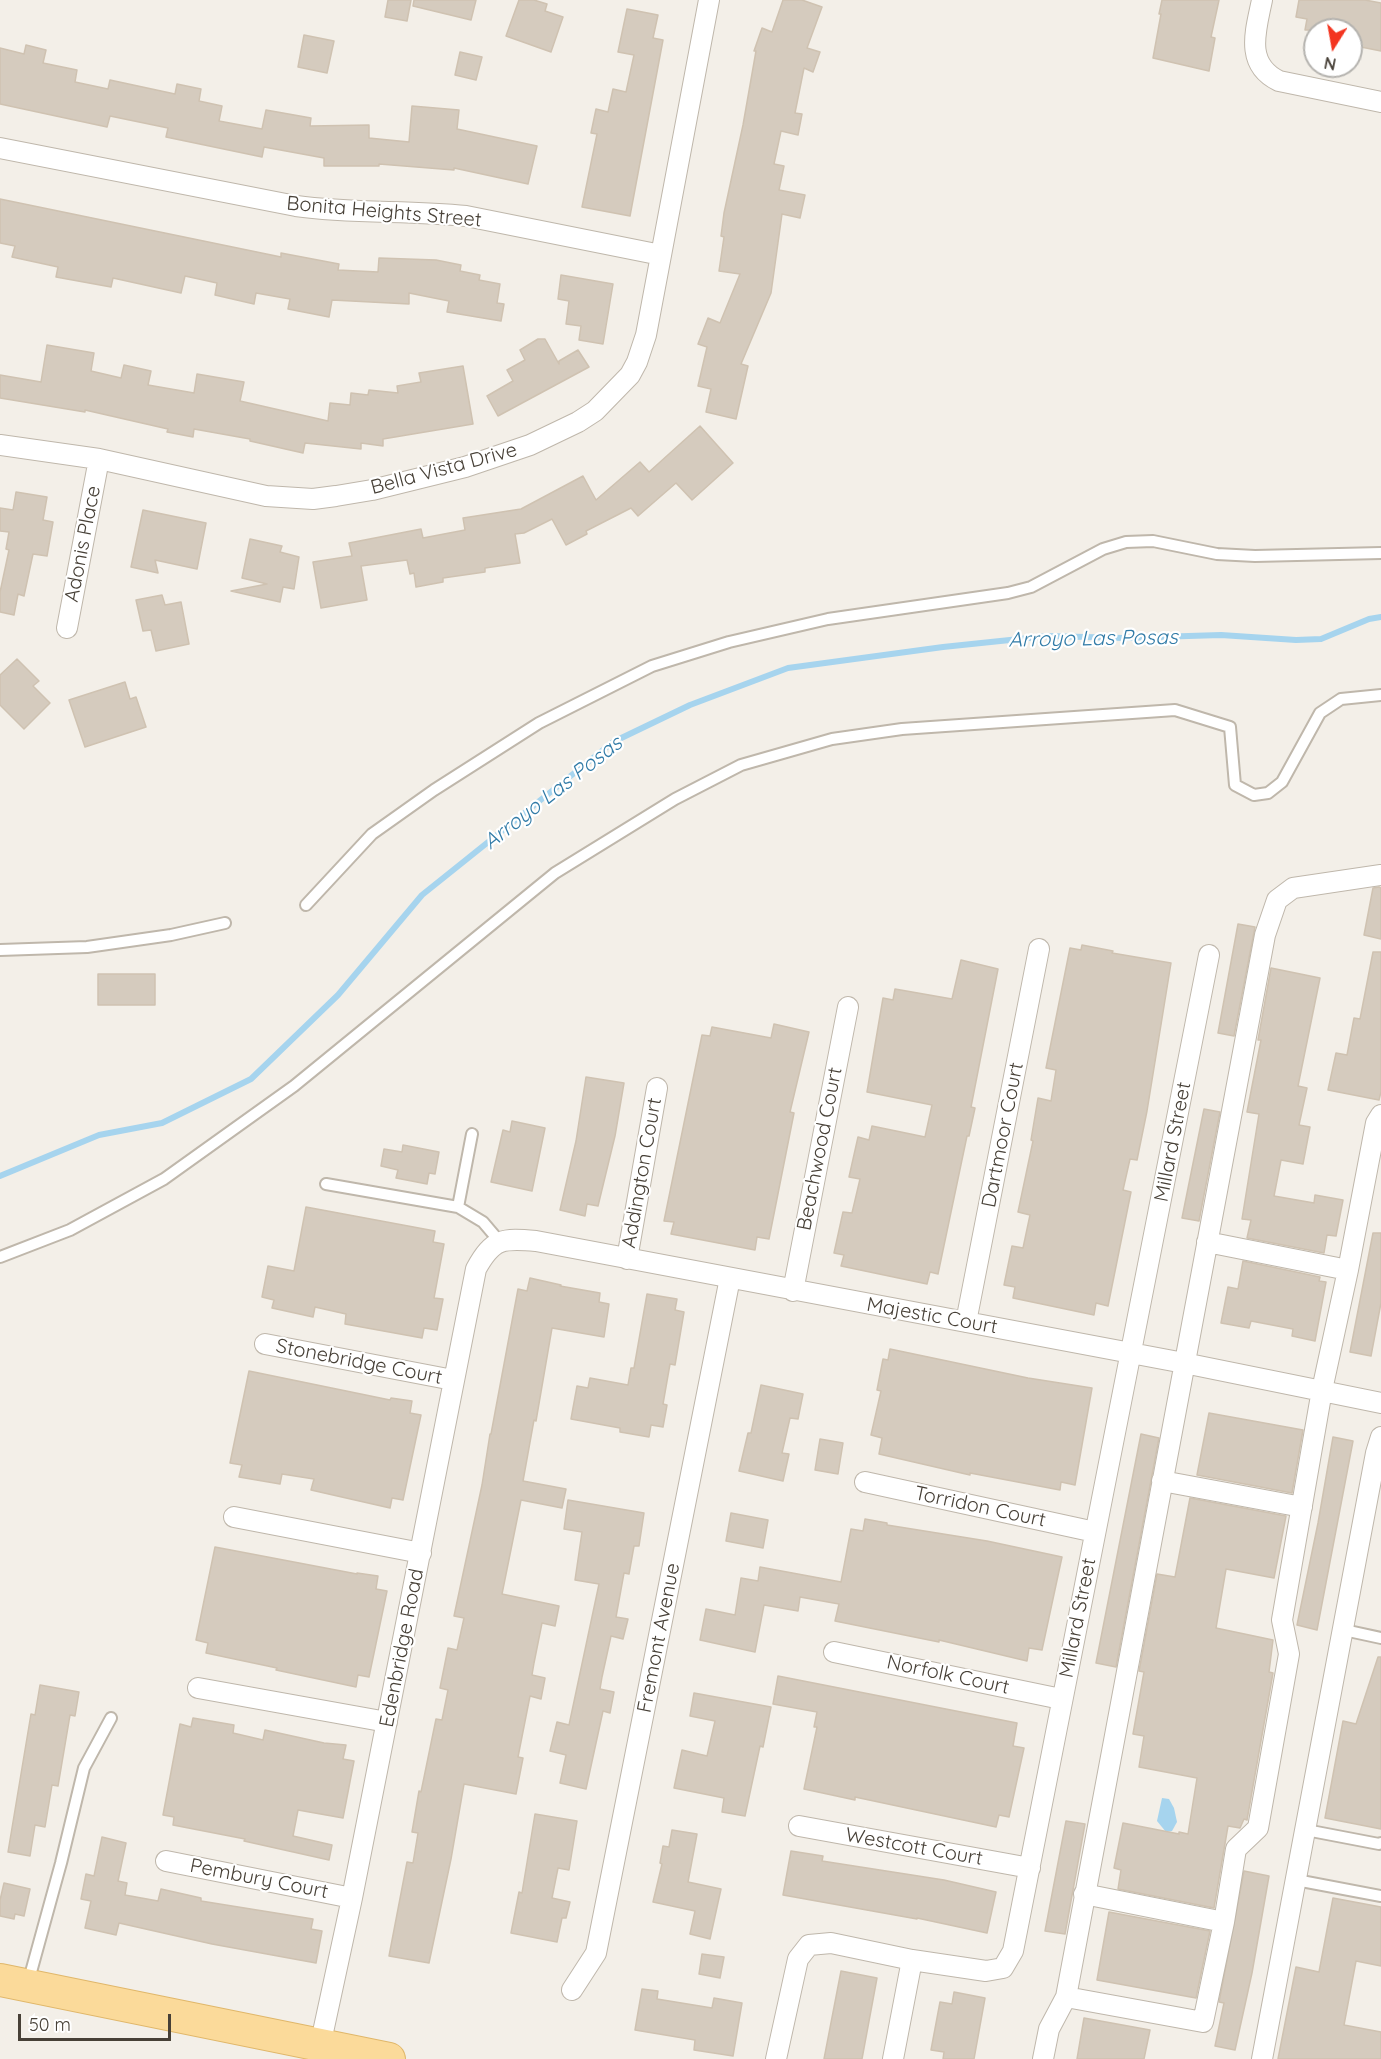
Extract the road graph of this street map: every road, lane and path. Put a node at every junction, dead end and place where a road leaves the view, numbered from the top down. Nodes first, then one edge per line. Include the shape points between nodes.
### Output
1 (709, 0) edge
2 (1262, 0) edge
3 (1381, 102) edge
4 (0, 148) edge
5 (661, 255) junction
6 (0, 445) edge
7 (99, 459) junction
8 (1381, 553) edge
9 (67, 628) dead end
10 (1381, 695) edge
11 (1381, 875) edge
12 (306, 906) dead end
13 (225, 922) dead end
14 (1039, 949) dead end
15 (0, 950) edge
16 (1209, 955) dead end
17 (848, 1007) dead end
18 (657, 1088) dead end
19 (1381, 1115) edge
20 (472, 1134) dead end
21 (326, 1184) dead end
22 (458, 1207) junction
23 (1207, 1242) junction
24 (492, 1247) junction
25 (0, 1257) edge
26 (627, 1259) junction
27 (1348, 1270) junction
28 (730, 1278) junction
29 (793, 1291) junction
30 (966, 1322) junction
31 (265, 1344) dead end
32 (1131, 1354) junction
33 (1184, 1363) junction
34 (453, 1380) junction
35 (1322, 1390) junction
36 (1381, 1403) edge
37 (1381, 1437) edge
38 (1162, 1481) junction
39 (865, 1482) dead end
40 (1302, 1507) junction
41 (234, 1517) dead end
42 (1095, 1532) junction
43 (421, 1553) junction
44 (1344, 1630) junction
45 (1381, 1638) edge
46 (834, 1652) dead end
47 (198, 1688) dead end
48 (1061, 1699) junction
49 (111, 1718) dead end
50 (387, 1722) junction
51 (799, 1826) dead end
52 (1306, 1830) junction
53 (1381, 1843) edge
54 (166, 1861) dead end
55 (1030, 1868) junction
56 (1296, 1880) junction
57 (1084, 1894) junction
58 (1381, 1896) edge
59 (352, 1898) junction
60 (1224, 1922) junction
61 (912, 1960) junction
62 (14, 1983) edge
63 (572, 1990) dead end
64 (1066, 1997) junction
65 (320, 2046) junction
66 (389, 2059) edge
67 (776, 2059) edge
68 (893, 2059) edge
69 (1043, 2059) edge
70 (1262, 2059) edge

1 - 5 street, Bella Vista Drive
2 - 3 street via 1254,46 1258,63 1272,78
4 - 5 street, Bonita Heights Street via 296,206 466,216
5 - 7 street, Bella Vista Drive via 646,335 630,375 595,411 530,445 465,467 372,490 313,499 266,496
6 - 7 street, Bella Vista Drive
7 - 9 street, Adonis Place
8 - 12 lane via 1255,556 1217,554 1153,541 1126,542 1103,549 1031,587 828,619 729,642 652,666 539,723 434,790 372,834
10 - 25 lane via 1341,699 1320,713 1282,782 1268,793 1254,795 1235,784 1230,727 1175,710 902,729 832,739 741,765 675,798 555,873 294,1086 164,1179 70,1230
11 - 23 street via 1293,888 1277,900 1272,910
13 - 15 lane via 171,935 87,947
14 - 30 street, Dartmoor Court
16 - 32 street, Millard Street
17 - 29 street, Beachwood Court
18 - 26 street, Addington Court
19 - 27 street via 1376,1124
20 - 22 lane
21 - 22 lane
22 - 24 lane via 483,1222
23 - 27 street
23 - 33 street
24 - 26 street, Majestic Court via 509,1239 536,1241
24 - 34 street, Edenbridge Road via 476,1269
26 - 28 street, Majestic Court
27 - 35 street
28 - 29 street, Majestic Court
28 - 63 street, Fremont Avenue via 596,1953
29 - 30 street, Majestic Court
30 - 32 street, Majestic Court
31 - 34 street, Stonebridge Court
32 - 33 street, Majestic Court
32 - 42 street, Millard Street
33 - 35 street, Majestic Court
33 - 38 street
34 - 43 street, Edenbridge Road
35 - 36 street, Majestic Court
35 - 40 street
37 - 44 street
38 - 40 street
38 - 57 street
39 - 42 street, Torridon Court
40 - 60 street via 1282,1620 1289,1654 1258,1828 1236,1849
41 - 43 street
42 - 48 street, Millard Street
43 - 50 street, Edenbridge Road
44 - 45 lane
44 - 52 street
46 - 48 street, Norfolk Court
47 - 50 street
48 - 55 street, Millard Street
49 - 62 lane via 84,1768 61,1863
50 - 59 street, Edenbridge Road
51 - 55 street, Westcott Court
52 - 53 lane
52 - 56 street
54 - 59 street, Pembury Court
55 - 61 street, Millard Street via 1013,1952 1003,1968 986,1971
56 - 58 lane
56 - 70 street
57 - 60 street
57 - 64 street
59 - 65 street, Edenbridge Road
60 - 64 street via 1203,2022
61 - 67 street, Millard Street via 831,1943 809,1945 798,1959
61 - 68 street
62 - 65 main road
64 - 69 street via 1049,2029
65 - 66 main road

